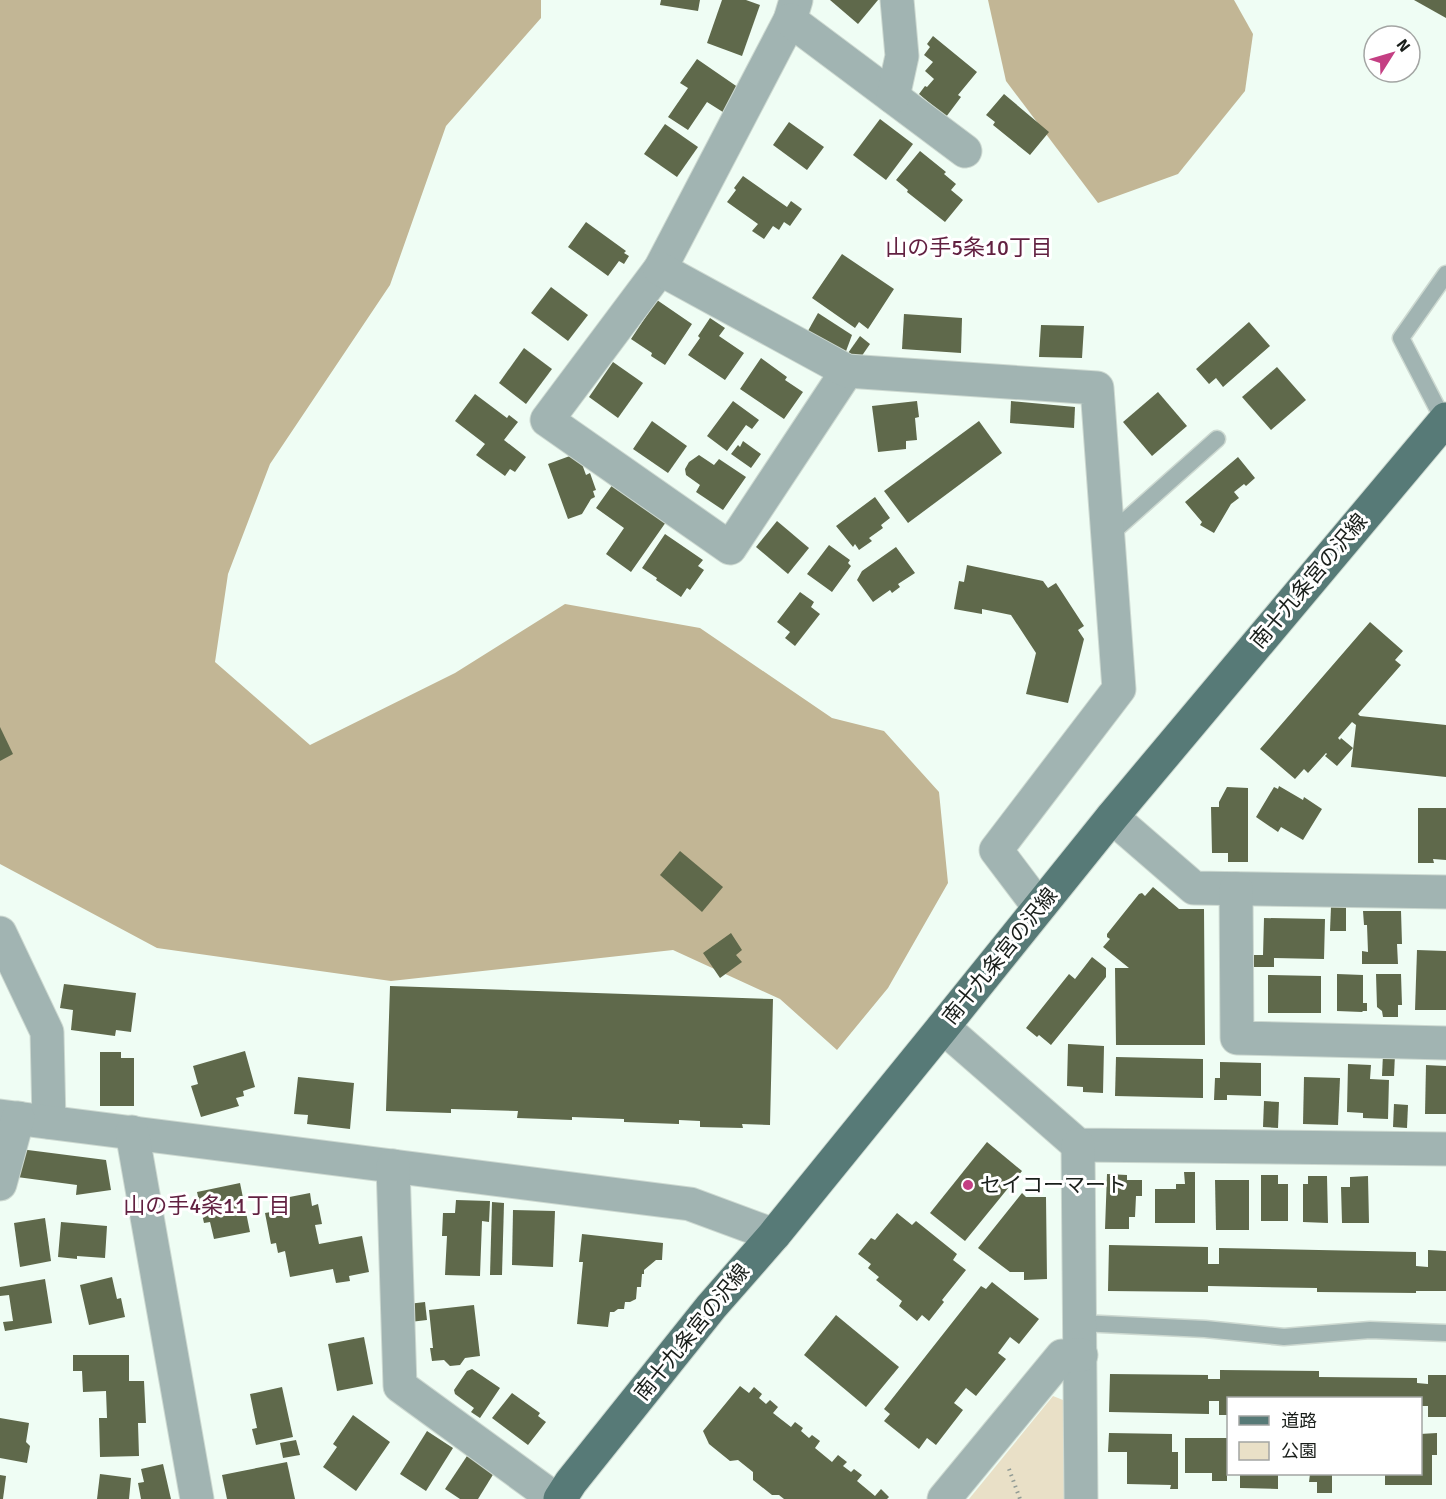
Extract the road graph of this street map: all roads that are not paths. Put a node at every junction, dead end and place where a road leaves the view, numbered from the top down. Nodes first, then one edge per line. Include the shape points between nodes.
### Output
1 (897, 0) edge
2 (793, 10) edge
3 (893, 98) junction
4 (965, 151) dead end
5 (660, 269) junction
6 (1446, 274) edge
7 (847, 371) junction
8 (1445, 420) edge
9 (1217, 440) dead end
10 (1107, 537) junction
11 (1112, 817) junction
12 (1236, 889) junction
13 (1446, 892) edge
14 (1039, 907) junction
15 (0, 933) edge
16 (943, 1027) junction
17 (1446, 1043) edge
18 (9, 1117) edge
19 (49, 1122) junction
20 (132, 1132) junction
21 (1078, 1145) junction
22 (1446, 1149) edge
23 (393, 1166) junction
24 (0, 1184) edge
25 (774, 1235) junction
26 (1080, 1323) junction
27 (1446, 1333) edge
28 (1081, 1356) junction
29 (197, 1499) edge
30 (555, 1499) edge
31 (560, 1499) edge
32 (944, 1499) edge
33 (1081, 1499) edge

1 - 3 street via 902,56
2 - 3 street
2 - 5 street
3 - 4 street
5 - 7 street
5 - 7 street via 547,420 730,548
6 - 8 lane via 1401,338
7 - 10 street via 1096,388
8 - 11 main road, 南十九条宮の沢線
9 - 10 lane
10 - 14 street via 1119,689 996,850
11 - 12 street via 1194,888
11 - 14 main road, 南十九条宮の沢線
12 - 13 street
12 - 17 street via 1237,1038
14 - 16 main road, 南十九条宮の沢線
15 - 19 street via 47,1032
16 - 21 street
16 - 25 main road, 南十九条宮の沢線
18 - 19 street
18 - 24 street
19 - 20 street
20 - 23 street
20 - 29 street
21 - 22 street
21 - 26 street
23 - 25 street via 690,1204
23 - 30 street via 400,1386
25 - 31 main road, 南十九条宮の沢線 via 711,1307
26 - 27 lane via 1284,1337 1370,1330
26 - 28 street
28 - 32 street via 1062,1356
28 - 33 street

